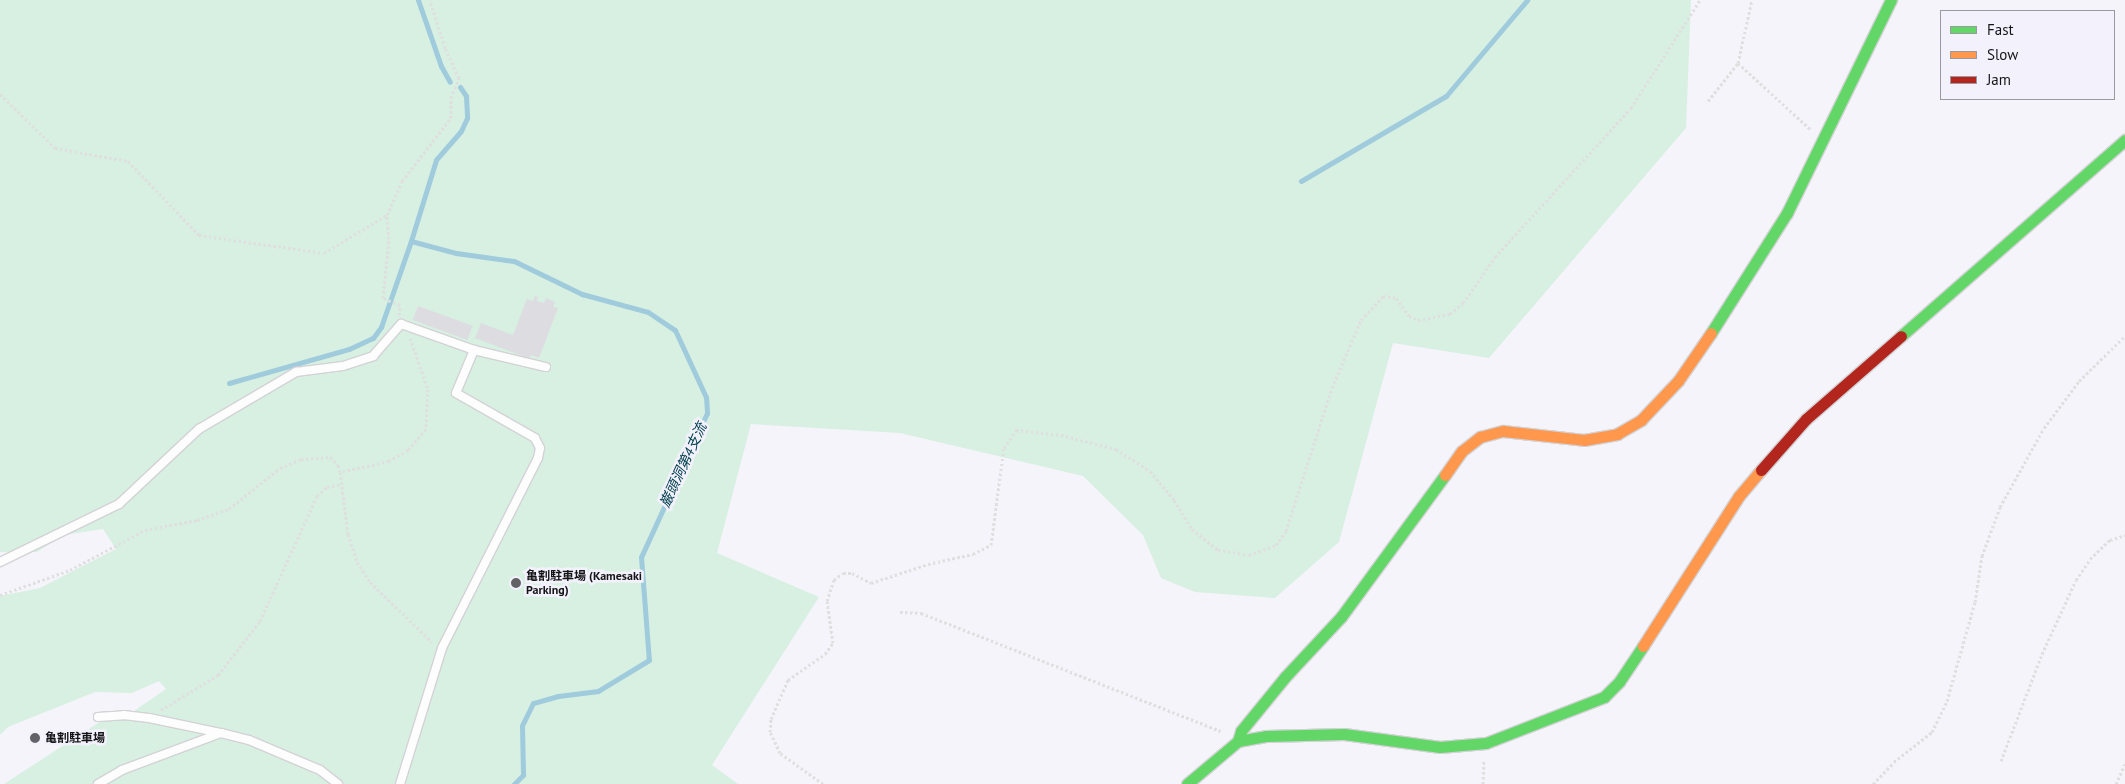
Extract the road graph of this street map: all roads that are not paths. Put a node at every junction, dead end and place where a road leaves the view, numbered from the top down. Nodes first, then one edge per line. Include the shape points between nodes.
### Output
1 (1891, 0) edge
2 (2125, 140) edge
3 (474, 350) junction
4 (546, 367) dead end
5 (0, 562) edge
6 (98, 717) dead end
7 (221, 732) junction
8 (1238, 741) junction
9 (98, 784) edge
10 (338, 784) edge
11 (400, 784) edge
12 (1187, 784) edge

1 - 8 street via 1787,213 1737,295 1678,381 1641,420 1617,434 1584,440 1504,431 1480,438 1462,451 1341,617 1285,677 1242,731
2 - 8 street via 1806,419 1739,496 1619,682 1604,697 1486,743 1440,747 1344,734 1266,736
3 - 4 lane
3 - 5 lane via 405,326 397,327 385,346 373,356 343,366 296,372 199,429 119,504
3 - 11 lane via 456,393 534,438 540,448 530,477 442,648
6 - 7 lane via 155,718
7 - 9 lane via 122,770
7 - 10 lane via 249,740 320,770
8 - 12 street

